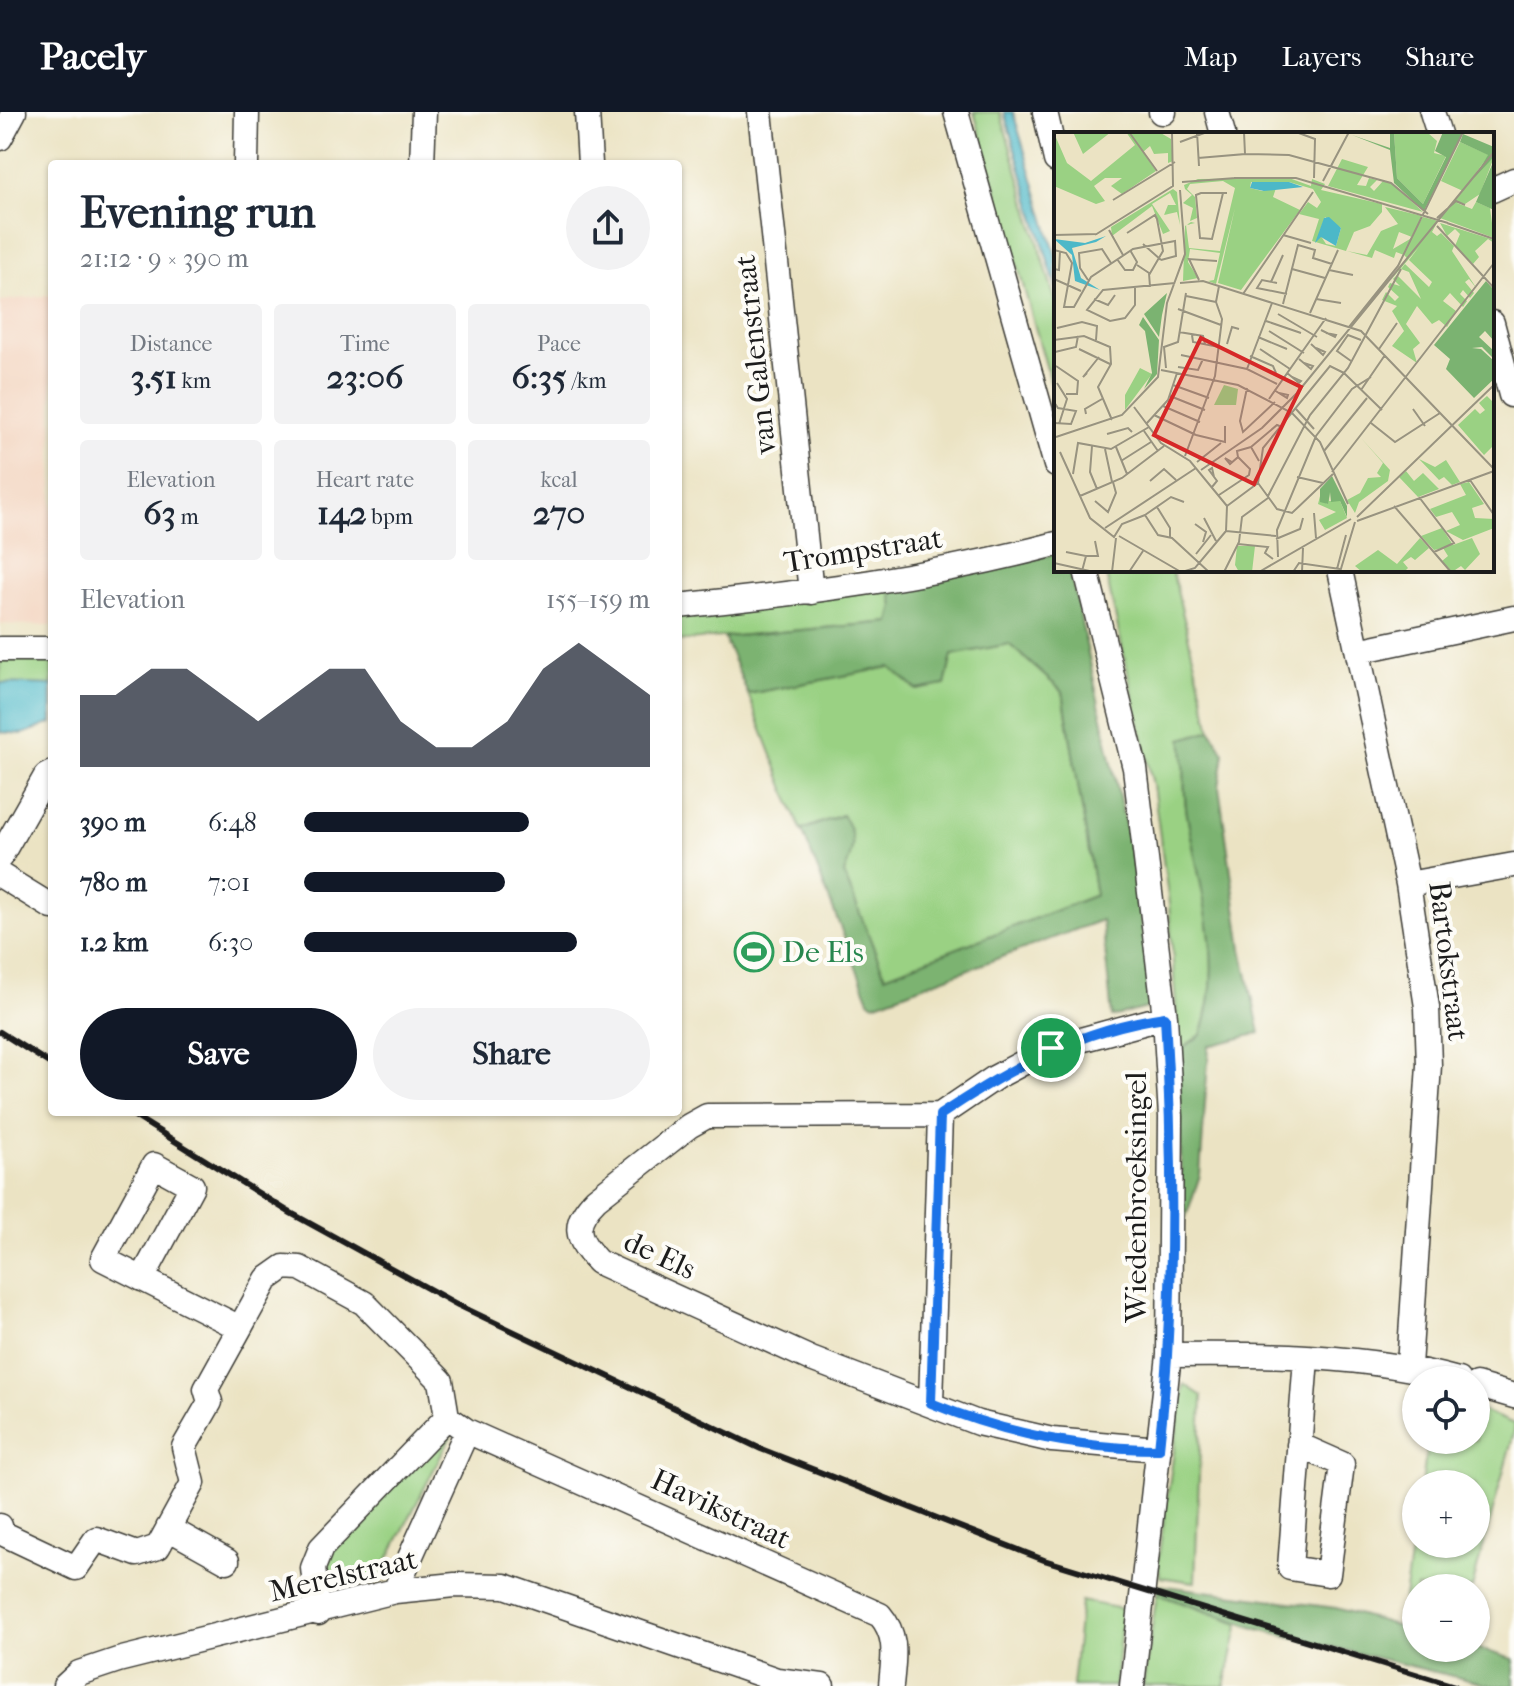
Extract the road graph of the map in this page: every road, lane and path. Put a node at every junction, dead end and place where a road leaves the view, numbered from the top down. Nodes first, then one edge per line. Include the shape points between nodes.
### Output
1 (14, 112) edge
2 (247, 112) edge
3 (424, 112) edge
4 (587, 112) edge
5 (760, 112) edge
6 (956, 112) edge
7 (1045, 112) edge
8 (1217, 112) edge
9 (1432, 112) edge
10 (1222, 132) edge
11 (1438, 132) edge
12 (0, 138) edge
13 (1054, 151) edge
14 (246, 160) edge
15 (422, 160) edge
16 (590, 160) edge
17 (1514, 180) edge
18 (1494, 189) edge
19 (1494, 334) edge
20 (1506, 397) edge
21 (1054, 458) edge
22 (1054, 544) edge
23 (1086, 572) edge
24 (1340, 572) edge
25 (811, 592) junction
26 (682, 606) edge
27 (1514, 618) edge
28 (0, 649) edge
29 (48, 649) edge
30 (1358, 651) junction
31 (48, 775) edge
32 (0, 857) edge
33 (1514, 865) edge
34 (0, 875) edge
35 (1408, 884) junction
36 (48, 905) edge
37 (1165, 1017) junction
38 (940, 1115) junction
39 (142, 1279) dead end
40 (238, 1327) junction
41 (1169, 1355) junction
42 (1306, 1358) junction
43 (1409, 1366) joint
44 (1490, 1389) edge
45 (1514, 1396) edge
46 (931, 1403) junction
47 (457, 1424) junction
48 (1299, 1445) junction
49 (1159, 1449) junction
50 (0, 1526) edge
51 (168, 1528) junction
52 (227, 1561) dead end
53 (395, 1591) junction
54 (318, 1613) junction
55 (65, 1686) edge
56 (822, 1686) edge
57 (891, 1686) edge
58 (1132, 1686) edge

1 - 12 street
2 - 14 street
3 - 15 street
4 - 16 street
5 - 25 street, van Galenstraat
6 - 21 street
7 - 13 street
8 - 10 street
9 - 11 street
17 - 18 street
19 - 20 street
22 - 25 street, Trompstraat via 963,567
23 - 37 street, Wiedenbroeksingel via 1135,768
24 - 30 street, Bartokstraat
25 - 26 street, Trompstraat
27 - 30 street
28 - 29 street
30 - 35 street, Bartokstraat
31 - 32 street
33 - 35 street
34 - 36 street
35 - 43 street, Bartokstraat via 1427,1007 1429,1065
37 - 38 street via 1051,1048
37 - 41 street, Wiedenbroeksingel via 1171,1117
38 - 46 street
38 - 46 street, de Els via 707,1116 596,1199 582,1213 579,1229 582,1244 598,1262 811,1359
39 - 40 street
40 - 47 street via 274,1271 300,1268 364,1303 441,1381
40 - 51 street via 206,1389 210,1402 184,1447 193,1483
41 - 42 street
41 - 49 street, Wiedenbroeksingel
42 - 43 street
42 - 48 street
44 - 45 street
46 - 49 street, de Els via 978,1423 1052,1440
47 - 53 street
47 - 54 street via 321,1548 313,1568
47 - 57 street, Havikstraat via 880,1615 895,1641
48 - 48 street via 1342,1464 1328,1574 1290,1568
49 - 58 street, Wiedenbroeksingel
50 - 51 street via 2,1533 76,1568 96,1539 137,1554 158,1547
51 - 52 street
53 - 54 street, Merelstraat
53 - 56 street, Merelstraat via 505,1586 777,1680
54 - 55 street, Merelstraat via 118,1660 79,1673

